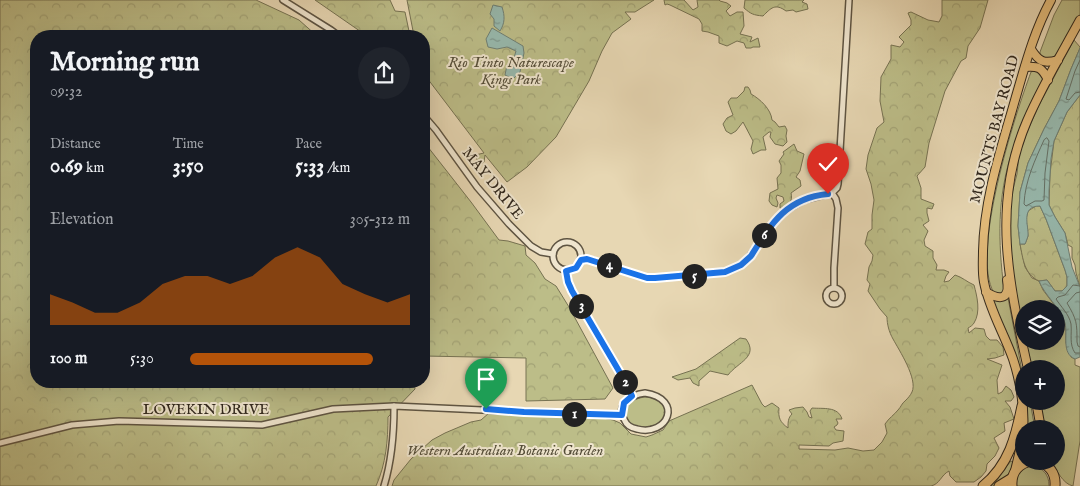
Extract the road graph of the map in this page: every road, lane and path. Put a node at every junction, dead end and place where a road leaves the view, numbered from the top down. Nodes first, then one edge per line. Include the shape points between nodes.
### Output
1 (283, 0) edge
2 (849, 0) edge
3 (1051, 0) edge
4 (1080, 20) edge
5 (332, 30) edge
6 (1031, 49) junction
7 (1058, 60) junction
8 (1025, 67) junction
9 (1048, 80) junction
10 (430, 123) edge
11 (832, 193) junction
12 (553, 254) junction
13 (581, 260) junction
14 (1009, 269) junction
15 (566, 271) junction
16 (834, 288) dead end
17 (986, 292) junction
18 (1026, 360) edge
19 (1015, 365) edge
20 (632, 396) junction
21 (394, 406) junction
22 (1021, 410) edge
23 (1022, 410) edge
24 (622, 415) junction
25 (0, 443) edge
26 (1052, 470) edge
27 (1013, 478) edge
28 (1055, 482) edge
29 (384, 486) edge
30 (983, 486) edge
31 (999, 486) edge
32 (1062, 486) edge

1 - 5 street
2 - 11 street via 838,184
3 - 6 main road, MOUNTS BAY ROAD
4 - 7 main road, MOUNTS BAY ROAD
6 - 7 main road via 1043,61
6 - 8 main road, MOUNTS BAY ROAD
7 - 9 main road, MOUNTS BAY ROAD
8 - 9 main road via 1040,68
8 - 17 main road, MOUNTS BAY ROAD via 992,179 983,239 982,269
9 - 14 main road, MOUNTS BAY ROAD via 1027,122 1011,170 1005,220
10 - 12 street, MAY DRIVE via 509,224 531,246
11 - 13 street via 804,200 785,211 772,224 751,256 725,272 647,278 592,260
11 - 16 street via 838,208
12 - 13 street via 558,246 567,242 576,246
12 - 15 street via 554,264
13 - 15 street via 576,268
14 - 17 main road via 1004,296 999,298
14 - 18 main road, MOUNTS BAY ROAD
15 - 20 street via 572,291
17 - 19 main road, MOUNTS BAY ROAD
20 - 24 street via 624,403
20 - 24 street via 645,393 660,397 666,404 667,418 662,425 647,431 629,426
21 - 24 street, LOVEKIN DRIVE
21 - 25 street, LOVEKIN DRIVE via 333,409 262,425 120,421 72,425
21 - 29 street via 392,454
22 - 30 highway via 1015,438 1006,458
23 - 27 main road, MOUNTS BAY ROAD via 1023,430
26 - 28 highway
27 - 31 highway
28 - 32 highway

